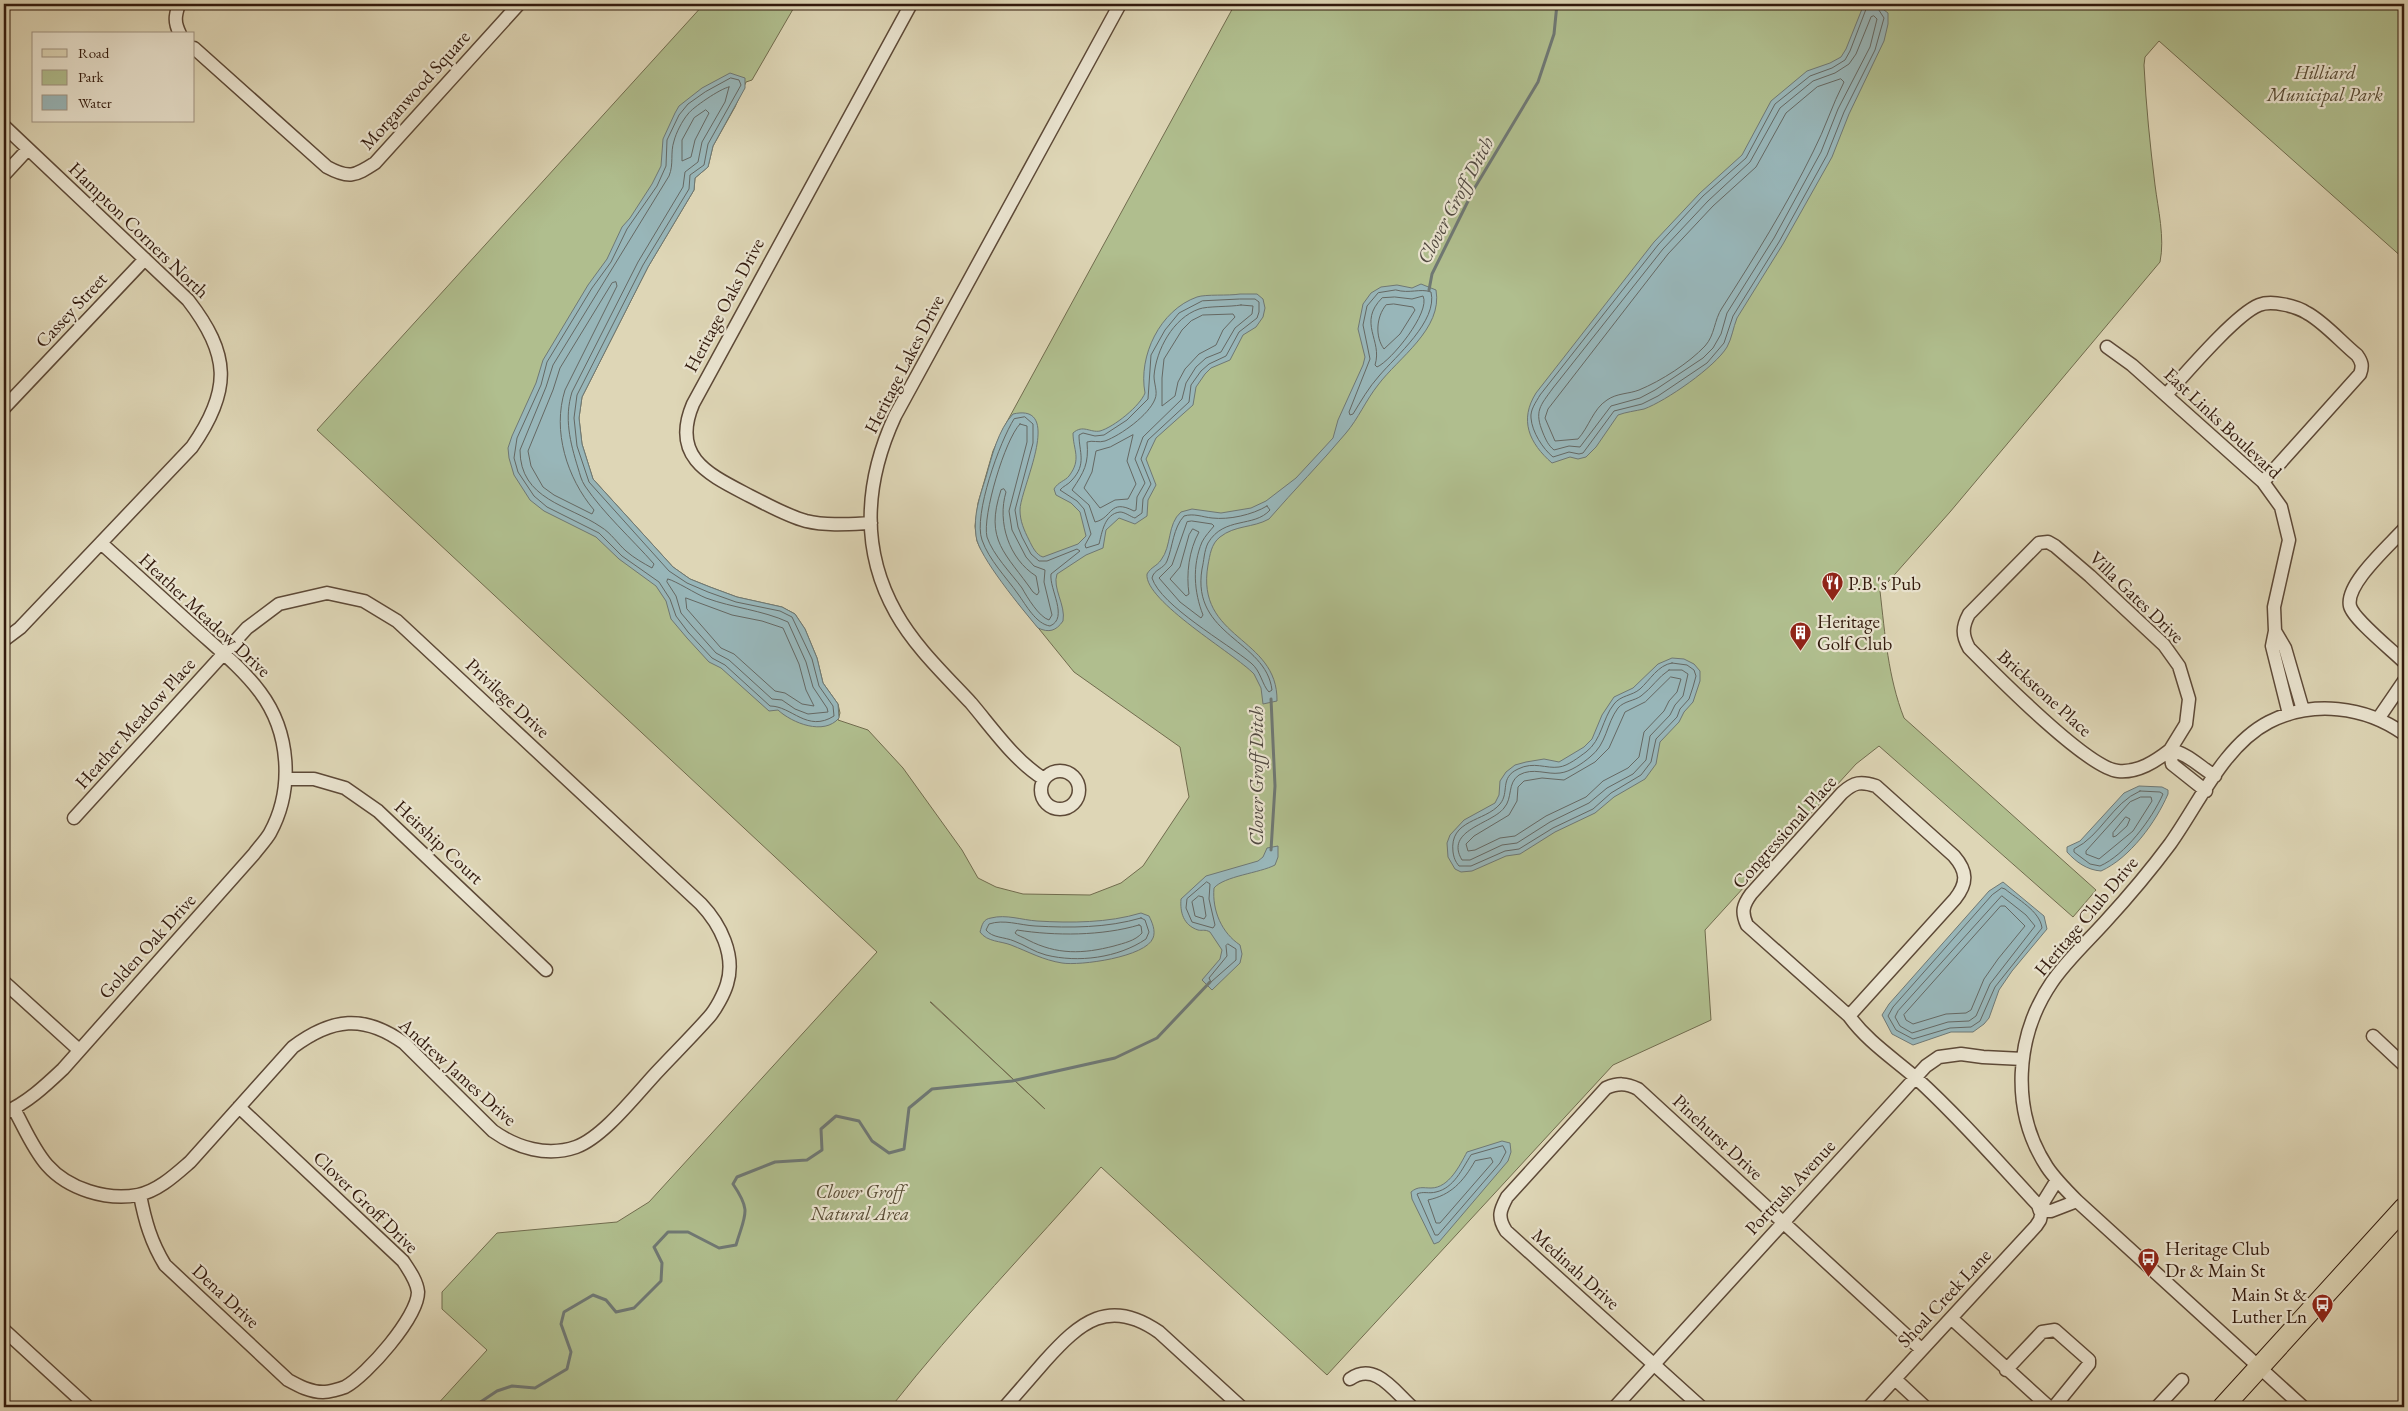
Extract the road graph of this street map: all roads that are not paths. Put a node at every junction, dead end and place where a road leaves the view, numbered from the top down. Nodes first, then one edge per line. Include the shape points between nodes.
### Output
1 (180, 4) edge
2 (519, 4) edge
3 (910, 4) edge
4 (1120, 4) edge
5 (179, 32) edge
6 (195, 49) edge
7 (4, 126) edge
8 (28, 149) junction
9 (4, 174) edge
10 (145, 259) junction
11 (2107, 347) dead end
12 (2166, 395) junction
13 (4, 408) edge
14 (2262, 482) junction
15 (871, 523) junction
16 (2404, 529) edge
17 (101, 543) junction
18 (1998, 583) joint
19 (2275, 631) junction
20 (4, 640) edge
21 (223, 654) junction
22 (2404, 662) edge
23 (2404, 682) edge
24 (2303, 710) junction
25 (2289, 714) junction
26 (2378, 719) junction
27 (2404, 734) edge
28 (2170, 750) junction
29 (2215, 776) junction
30 (286, 779) junction
31 (1044, 779) dead end
32 (2206, 791) junction
33 (74, 818) dead end
34 (727, 948) joint
35 (546, 970) dead end
36 (4, 982) edge
37 (1849, 1016) junction
38 (2373, 1036) dead end
39 (79, 1050) junction
40 (2023, 1059) junction
41 (2404, 1065) edge
42 (1915, 1077) junction
43 (239, 1108) junction
44 (9, 1111) edge
45 (1554, 1146) joint
46 (2057, 1180) junction
47 (140, 1195) junction
48 (2077, 1201) junction
49 (2404, 1208) edge
50 (2040, 1211) junction
51 (1783, 1222) junction
52 (1951, 1318) junction
53 (4, 1330) edge
54 (1922, 1349) junction
55 (1653, 1364) junction
56 (2260, 1366) junction
57 (2006, 1370) junction
58 (1350, 1379) dead end
59 (1895, 1379) junction
60 (2182, 1380) dead end
61 (324, 1393) joint
62 (88, 1407) edge
63 (1005, 1407) edge
64 (1241, 1407) edge
65 (1412, 1407) edge
66 (1615, 1407) edge
67 (1701, 1407) edge
68 (1869, 1407) edge
69 (1925, 1407) edge
70 (2049, 1407) edge
71 (2054, 1407) edge
72 (2157, 1407) edge
73 (2223, 1407) edge
74 (2303, 1407) edge

1 - 5 street via 175,14
2 - 6 street, Morganwood Square via 375,163 357,175 342,175 326,168
3 - 15 street, Heritage Oaks Drive via 687,418 688,446 694,459 715,478 806,521 839,525
4 - 15 street, Heritage Lakes Drive via 895,416 875,470
7 - 8 street, Hampton Corners North
8 - 9 street
8 - 10 street, Hampton Corners North
10 - 13 street, Cassey Street
10 - 17 street, Hampton Corners North via 204,320 216,346 221,373 218,400 209,423 192,447
11 - 12 street, East Links Boulevard
12 - 14 street, East Links Boulevard
12 - 14 street via 2248,311 2261,304 2278,304 2307,313 2357,355 2361,360 2360,374
14 - 19 street, East Links Boulevard via 2280,507 2289,540 2274,607
15 - 31 street, Heritage Lakes Drive via 879,573 906,628 1017,755
16 - 22 street via 2350,594 2350,608
17 - 20 street, Hampton Corners North via 20,628
17 - 21 street, Heather Meadow Drive
18 - 28 street, Brickstone Place via 1963,625 1963,638 1969,648 1998,677 2079,751 2105,768 2134,770 2155,762
18 - 28 street, Villa Gates Drive via 2032,548 2048,542 2164,645 2179,666 2189,699 2186,724
19 - 24 street, East Links Boulevard via 2285,648
19 - 25 street, East Links Boulevard via 2272,646
21 - 30 street, Heather Meadow Drive via 260,692 275,719 285,748
21 - 33 street, Heather Meadow Place
21 - 34 street, Privilege Drive via 247,628 280,604 327,593 364,602 397,621 701,904 714,918
23 - 26 street
24 - 25 street, Heritage Club Drive
24 - 26 street, Heritage Club Drive via 2349,711
25 - 29 street, Heritage Club Drive via 2256,730
26 - 27 street, Heritage Club Drive
28 - 29 street via 2182,752
28 - 32 street via 2172,764
29 - 32 street, Heritage Club Drive
30 - 35 street, Heirship Court via 314,779 345,788 378,811
30 - 39 street, Golden Oak Drive via 270,833 254,854
32 - 40 street, Heritage Club Drive via 2124,901 2051,982 2031,1020 2024,1041
34 - 43 street, Andrew James Drive via 730,966 727,984 710,1016 606,1127 576,1147 541,1152 508,1141 493,1131 404,1043 387,1031 368,1024 349,1022 310,1034
36 - 39 street
37 - 37 street, Congressional Place via 1747,925 1743,915 1744,903 1751,894 1842,793 1852,784 1864,782 1876,786 1954,856 1963,866 1966,879 1955,899
37 - 42 street, Congressional Place via 1857,1027
38 - 41 street
39 - 44 street, Golden Oak Drive via 40,1090
40 - 42 street, Portrush Avenue via 1961,1054 1939,1057
40 - 46 street, Heritage Club Drive via 2022,1084 2027,1122 2034,1142
42 - 50 street, Congressional Place
42 - 51 street, Portrush Avenue
43 - 47 street, Andrew James Drive via 174,1177
43 - 61 street, Clover Groff Drive via 403,1261 418,1290 416,1306 404,1327 362,1373 345,1387
44 - 47 street, Andrew James Drive via 47,1165 66,1181 90,1192
45 - 51 street, Pinehurst Drive via 1606,1088 1618,1083 1630,1085
45 - 55 street, Medinah Drive via 1507,1197 1500,1211 1500,1221 1506,1231
46 - 48 street, Heritage Club Drive
46 - 50 street, Shoal Creek Lane
47 - 61 street, Dena Drive via 152,1244 165,1265 288,1380 305,1389
48 - 50 street via 2051,1211
48 - 56 street, Heritage Club Drive
49 - 56 main road
50 - 52 street, Shoal Creek Lane via 2036,1226
51 - 54 street, Pinehurst Drive
51 - 55 street, Portrush Avenue
52 - 54 street, Shoal Creek Lane
52 - 57 street
53 - 62 street
54 - 59 street, Shoal Creek Lane
55 - 66 street, Portrush Avenue
55 - 67 street, Medinah Drive
56 - 73 main road
56 - 74 street, Heritage Club Drive
57 - 70 street
57 - 71 street via 2042,1332 2054,1330 2089,1360 2089,1364
58 - 65 street via 1358,1373 1376,1375
59 - 68 street, Shoal Creek Lane
59 - 69 street
60 - 72 street
63 - 64 street via 1066,1337 1097,1317 1113,1314 1130,1316 1159,1332

